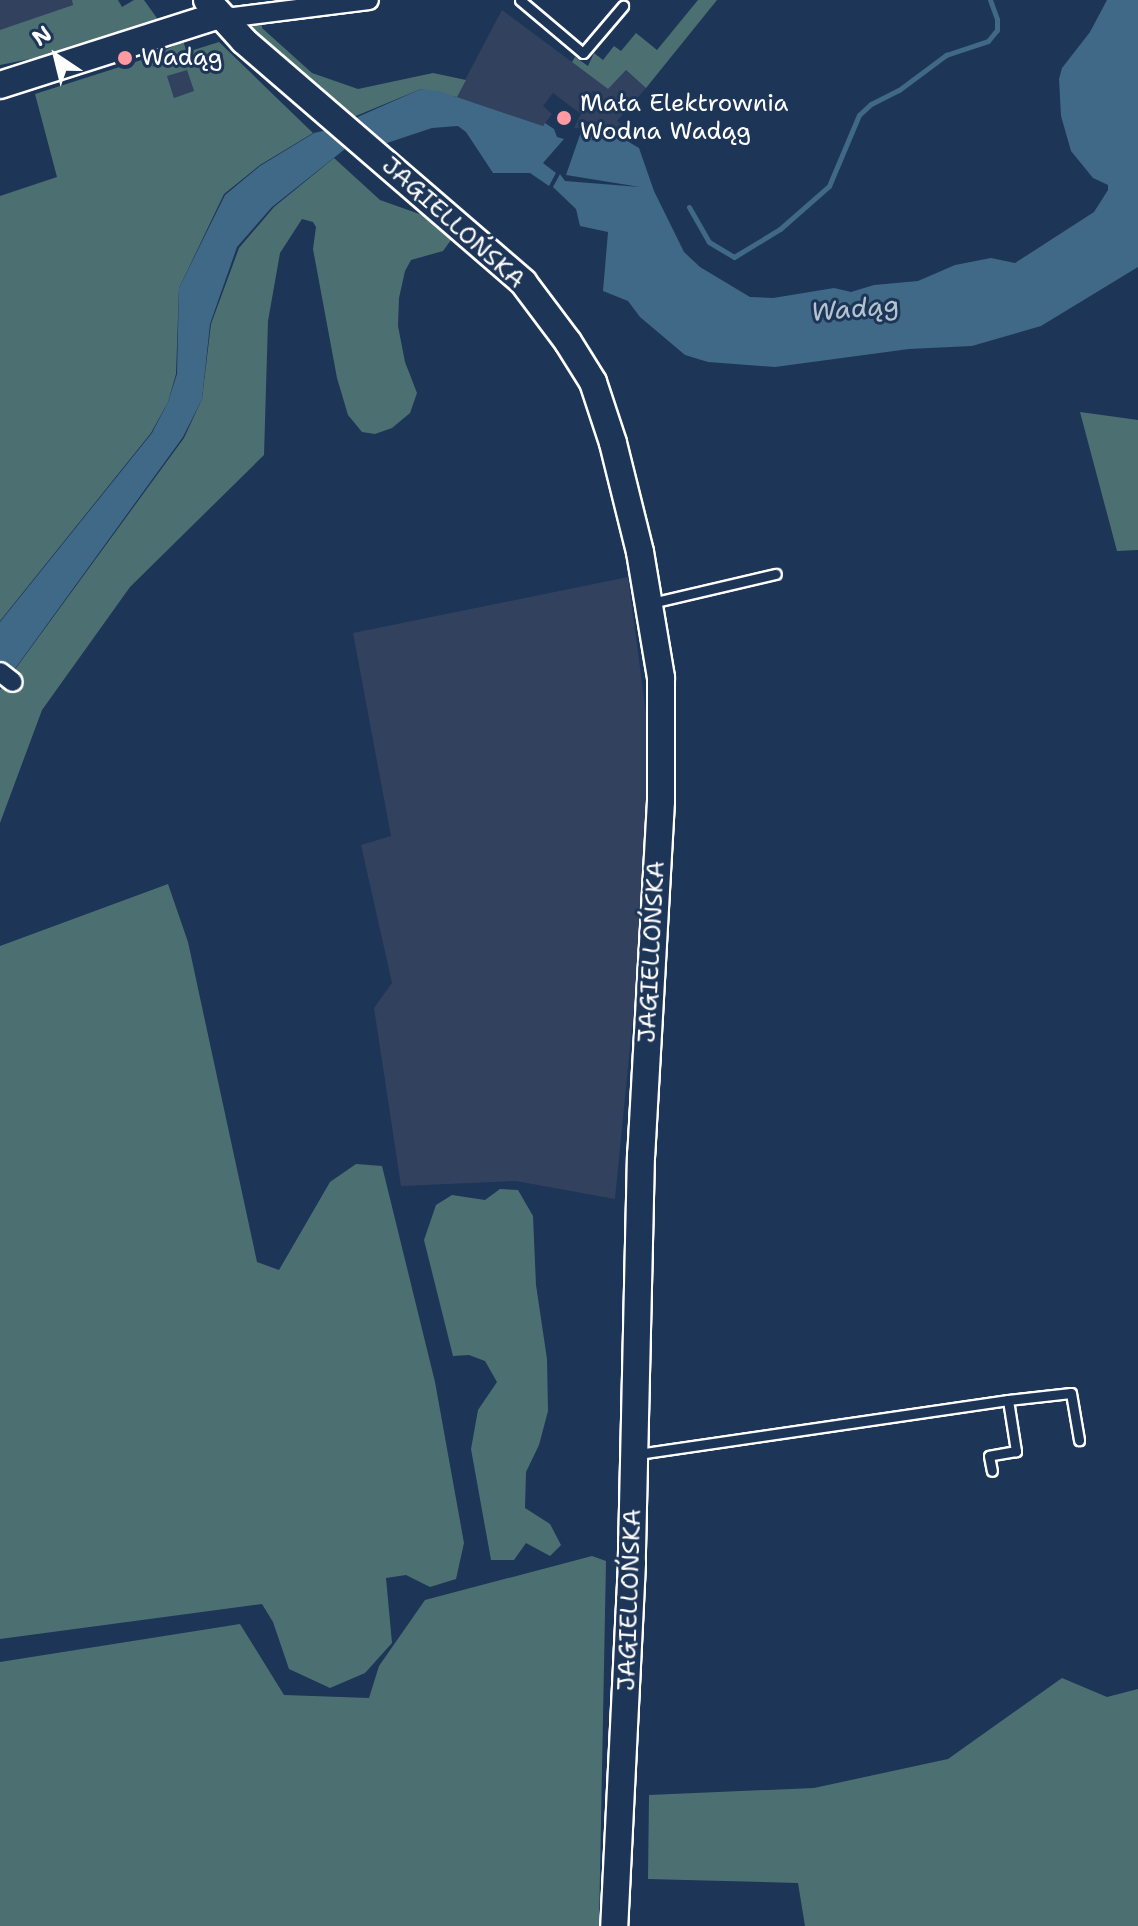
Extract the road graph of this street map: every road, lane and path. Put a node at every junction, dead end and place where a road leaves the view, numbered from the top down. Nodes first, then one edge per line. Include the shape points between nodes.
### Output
1 (369, 0) edge
2 (520, 0) edge
3 (623, 6) dead end
4 (213, 8) edge
5 (0, 85) edge
6 (776, 574) dead end
7 (650, 603) junction
8 (1008, 1400) junction
9 (1079, 1440) dead end
10 (635, 1455) junction
11 (992, 1471) dead end
12 (614, 1926) edge

1 - 4 street via 234,17
2 - 3 lane via 583,53
4 - 5 street
4 - 7 street, JAGIELLOŃSKA via 523,282 580,360 610,430
6 - 7 lane
7 - 10 street, JAGIELLOŃSKA via 661,678 661,801 641,1154
8 - 9 lane via 1071,1393
8 - 10 lane
8 - 11 lane via 1016,1451 989,1456
10 - 12 street, JAGIELLOŃSKA

